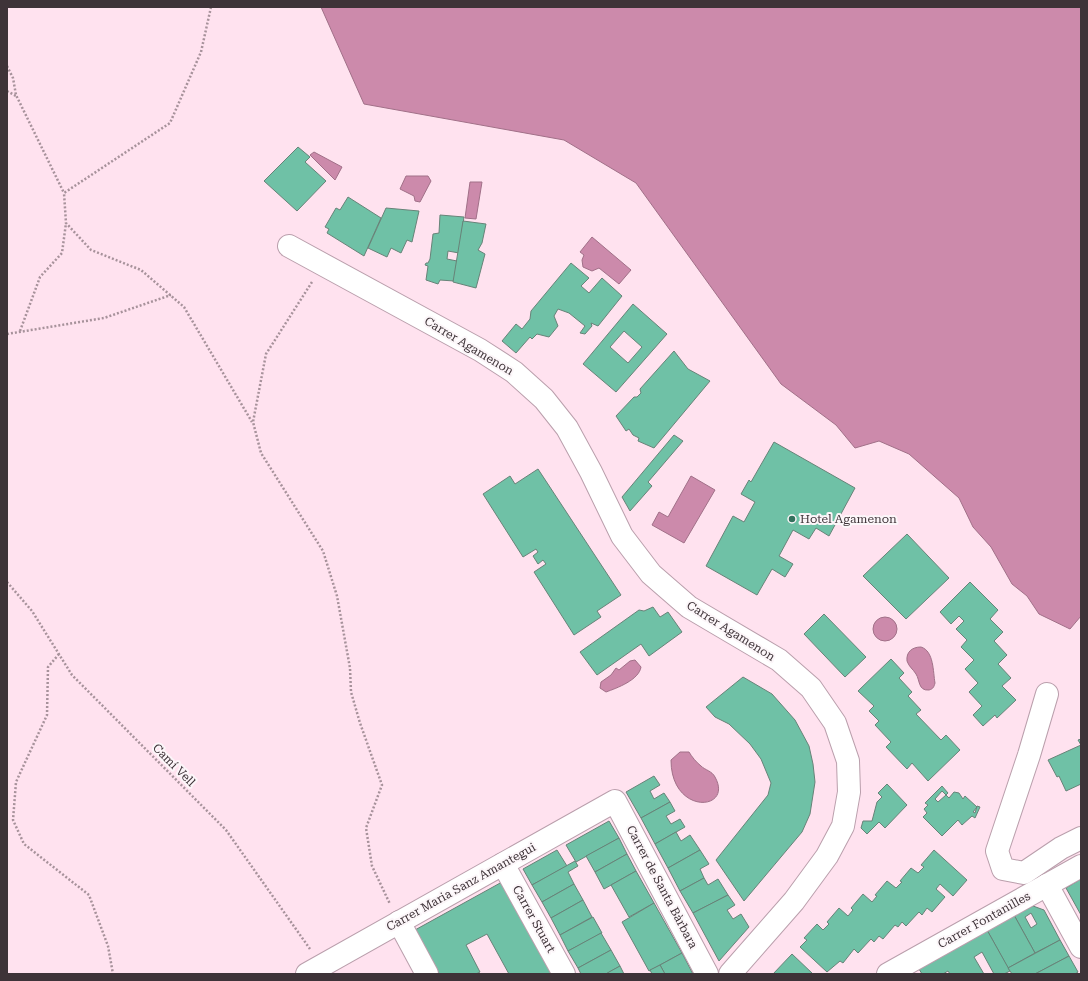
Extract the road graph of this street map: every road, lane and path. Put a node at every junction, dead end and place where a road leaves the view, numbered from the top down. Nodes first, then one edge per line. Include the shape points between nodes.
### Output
1 (211, 7) edge
2 (7, 66) edge
3 (7, 91) edge
4 (16, 96) junction
5 (64, 193) junction
6 (66, 223) junction
7 (289, 246) dead end
8 (323, 264) junction
9 (171, 295) junction
10 (20, 332) junction
11 (7, 334) edge
12 (253, 422) junction
13 (7, 582) edge
14 (59, 654) junction
15 (1047, 694) dead end
16 (616, 801) joint
17 (1081, 838) edge
18 (503, 864) junction
19 (1081, 866) edge
20 (1047, 885) junction
21 (399, 922) junction
22 (1081, 947) edge
23 (315, 970) edge
24 (113, 974) edge
25 (427, 974) edge
26 (564, 974) edge
27 (708, 974) edge
28 (730, 974) edge
29 (888, 974) edge

1 - 5 path via 201,52 170,123
2 - 4 path via 13,78
3 - 4 path
4 - 5 path
5 - 6 path
6 - 9 path via 91,250 141,270
6 - 10 path via 62,253 40,277
7 - 8 street, Carrer Agamenon
8 - 12 path via 266,354
8 - 28 street, Carrer Agamenon via 480,350 514,372 544,399 567,428 622,536 651,574 689,607 779,660 811,688 835,723 848,761 849,792 843,826 827,856 794,901
9 - 10 path via 104,318
9 - 12 path via 184,307
10 - 11 path
12 - 21 path via 261,453 323,551 337,596 350,668 351,692 382,785 366,828 372,866
13 - 14 path, Camí Vell via 32,611
14 - 23 path, Camí Vell via 72,675 226,830
14 - 24 path via 48,667 47,716 16,782 14,820 24,844 89,895 108,946
15 - 17 street via 997,851 1003,869 1024,873
16 - 18 street, Carrer Maria Sanz Amantegui
16 - 27 street, Carrer de Santa Bàrbara
18 - 21 street, Carrer Maria Sanz Amantegui
18 - 26 street, Carrer Stuart
19 - 20 street, Carrer Fontanilles
20 - 22 street
20 - 29 street, Carrer Fontanilles
21 - 23 street, Carrer Maria Sanz Amantegui
21 - 25 street

